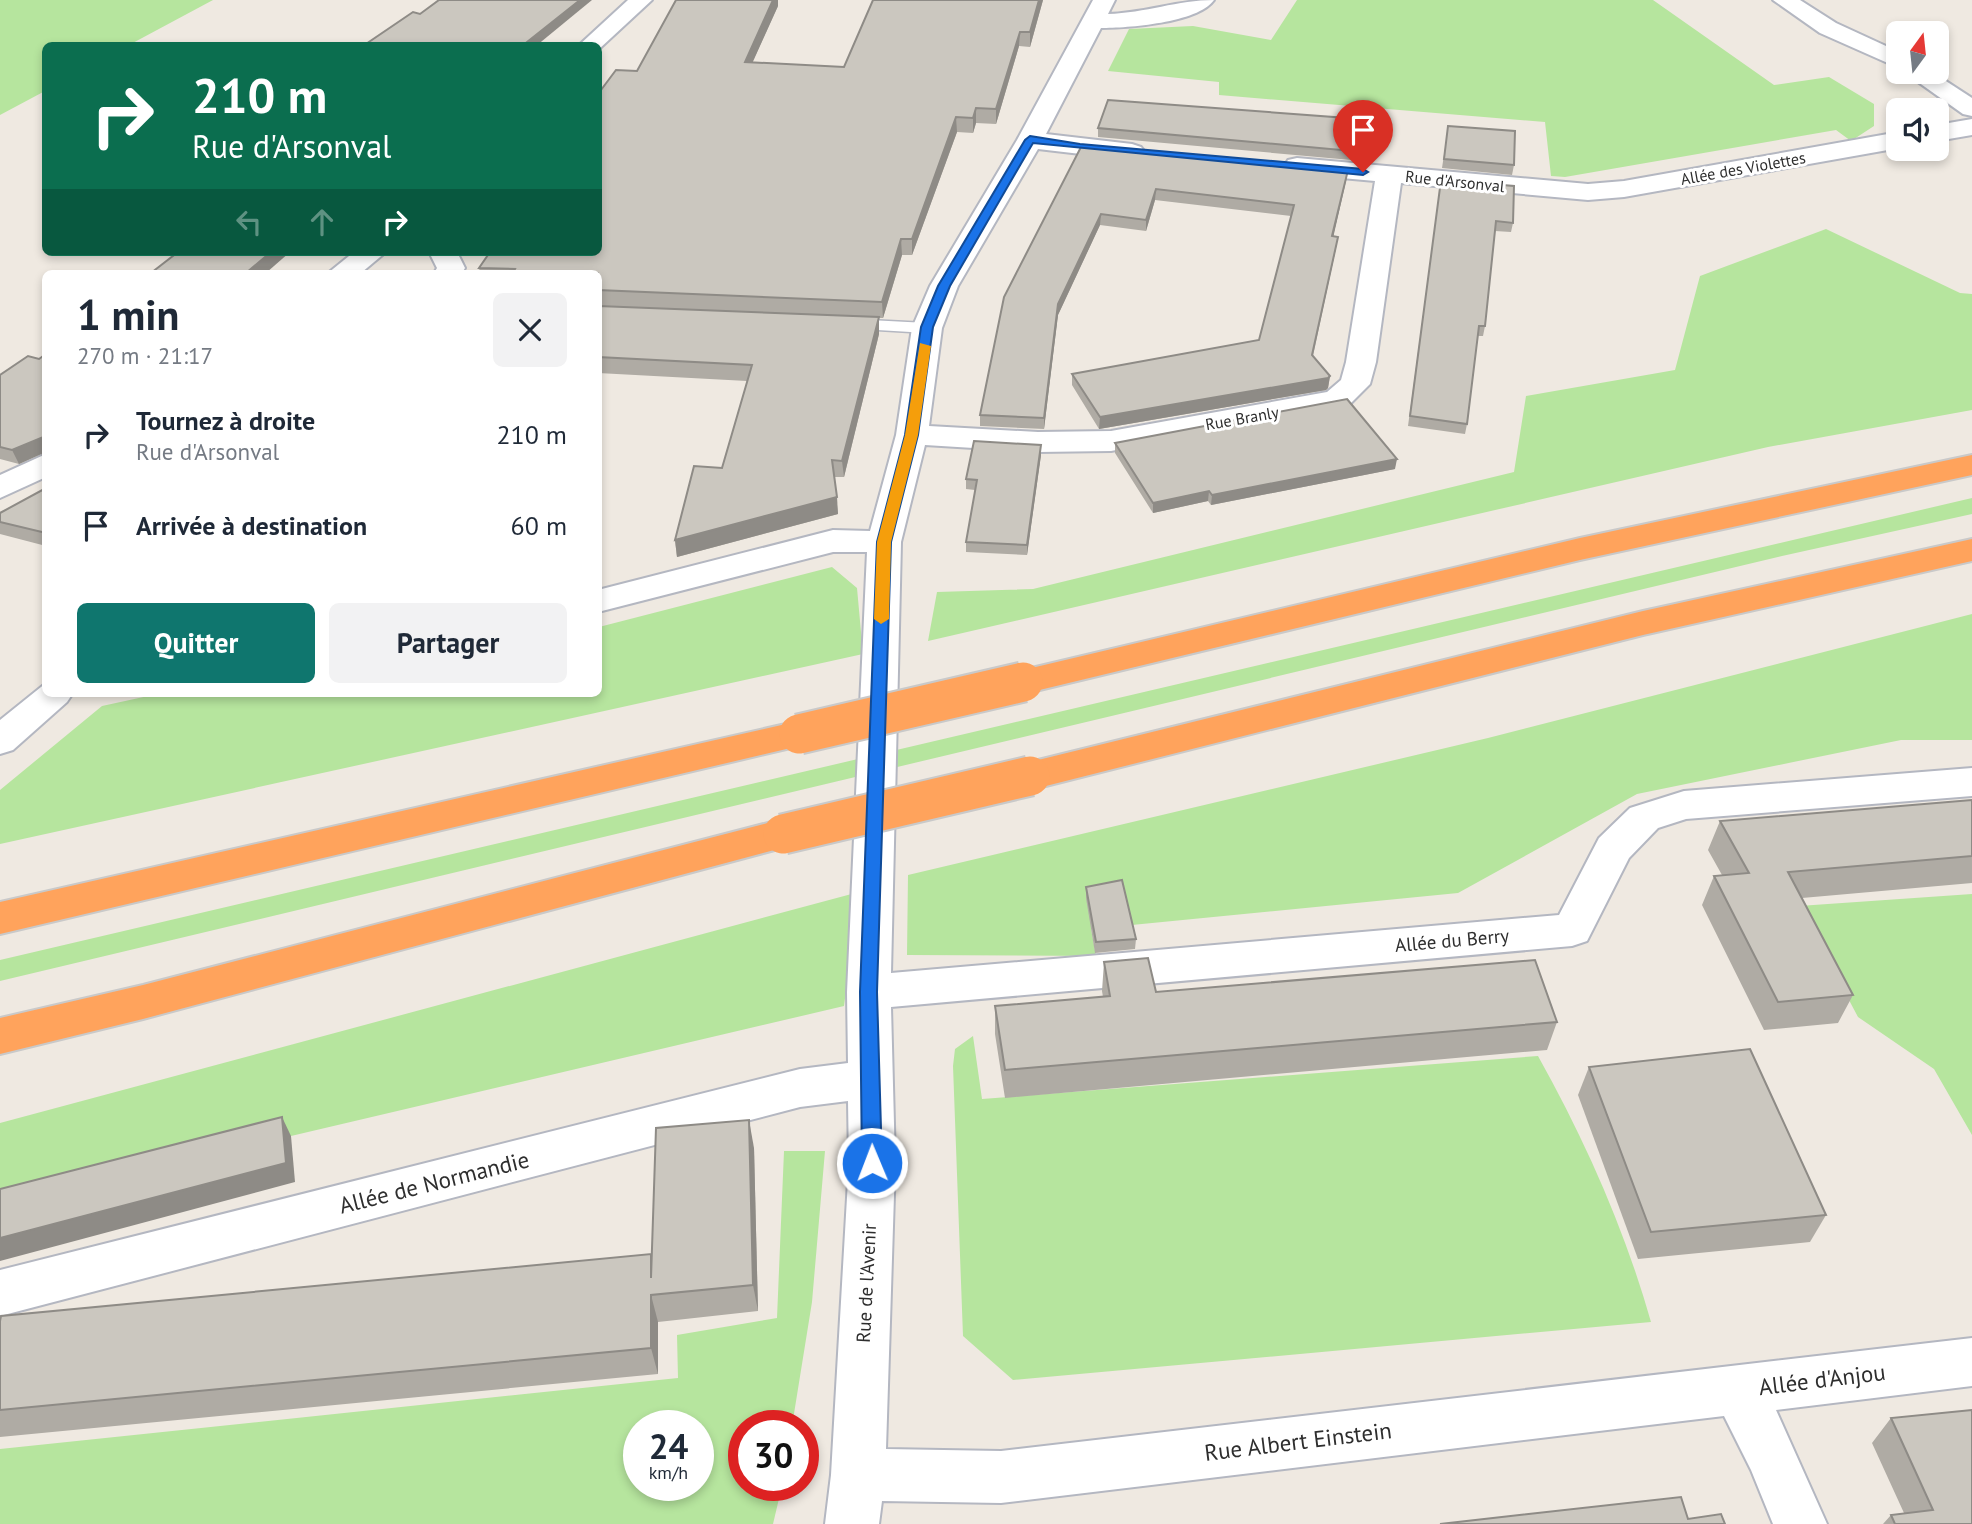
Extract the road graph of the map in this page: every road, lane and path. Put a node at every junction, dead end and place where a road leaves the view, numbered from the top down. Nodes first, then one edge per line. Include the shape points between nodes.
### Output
1 (640, 0) edge
2 (1203, 0) edge
3 (1784, 0) edge
4 (1098, 10) edge
5 (593, 42) edge
6 (1886, 55) edge
7 (1935, 84) edge
8 (1972, 108) edge
9 (1972, 127) edge
10 (1949, 131) edge
11 (1030, 140) junction
12 (1886, 142) edge
13 (1161, 154) edge
14 (1268, 163) edge
15 (1389, 174) junction
16 (1588, 192) joint
17 (366, 256) edge
18 (346, 270) edge
19 (829, 323) edge
20 (927, 327) junction
21 (912, 435) junction
22 (1972, 465) edge
23 (42, 466) edge
24 (0, 488) edge
25 (884, 542) junction
26 (1972, 550) edge
27 (602, 600) edge
28 (50, 697) edge
29 (0, 741) edge
30 (1972, 782) edge
31 (0, 918) edge
32 (869, 992) junction
33 (0, 1036) edge
34 (871, 1079) junction
35 (0, 1293) edge
36 (1972, 1362) edge
37 (1737, 1389) junction
38 (855, 1499) edge
39 (1800, 1524) edge

1 - 5 street
2 - 4 street via 1142,21
3 - 6 street via 1828,28
4 - 11 street, Rue de l'Avenir
7 - 8 street
9 - 10 street
11 - 13 street
11 - 20 street, Rue de l'Avenir via 944,286
12 - 16 street, Allée des Violettes via 1624,190
14 - 15 street, Rue d'Arsonval
15 - 16 street, Rue d'Arsonval
15 - 21 street, Rue Branly via 1361,362 1354,384 1337,399 1111,442
17 - 18 street
19 - 20 lane
20 - 21 street, Rue de l'Avenir
21 - 25 street, Rue de l'Avenir
22 - 31 highway, bridge via 1580,549
23 - 24 street
25 - 27 street via 833,541
25 - 32 street, Rue de l'Avenir
26 - 33 highway, bridge via 1643,623 783,834
28 - 29 street
30 - 32 street, Allée du Berry via 1684,805 1644,818 1613,849 1572,930
32 - 34 street, Rue de l'Avenir
34 - 35 street, Allée de Normandie via 800,1088
34 - 38 street, Rue de l'Avenir via 872,1163
36 - 37 street, Allée d'Anjou
37 - 38 street, Rue Albert Einstein via 1001,1477
37 - 39 street, Allée d'Anjou

